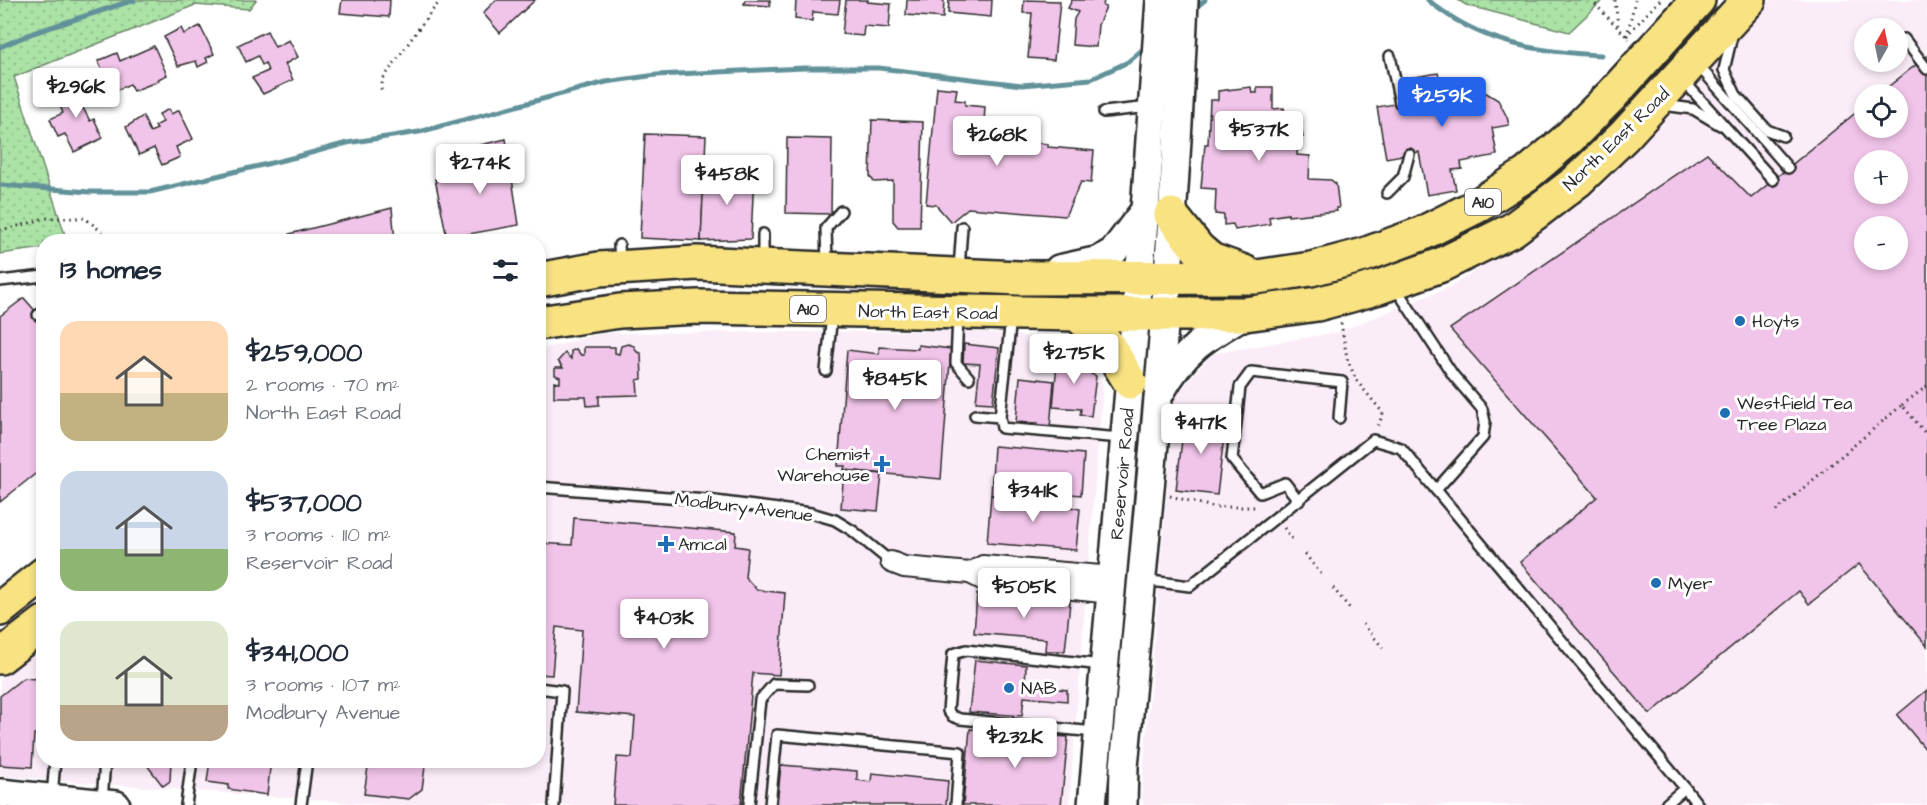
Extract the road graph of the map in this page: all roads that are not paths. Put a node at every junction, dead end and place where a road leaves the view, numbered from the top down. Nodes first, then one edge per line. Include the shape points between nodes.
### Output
1 (1160, 0) edge
2 (1184, 0) edge
3 (1698, 0) edge
4 (1747, 2) edge
5 (1647, 42) junction
6 (1908, 44) edge
7 (1390, 56) dead end
8 (1687, 68) junction
9 (1927, 69) edge
10 (1400, 103) dead end
11 (1653, 105) junction
12 (1152, 107) junction
13 (1104, 112) dead end
14 (1727, 129) junction
15 (1783, 136) dead end
16 (1409, 154) dead end
17 (1788, 168) dead end
18 (1773, 180) dead end
19 (1387, 193) dead end
20 (840, 211) dead end
21 (1158, 213) junction
22 (962, 227) dead end
23 (827, 269) junction
24 (959, 275) junction
25 (36, 277) edge
26 (546, 277) edge
27 (1153, 277) junction
28 (1257, 277) junction
29 (1019, 278) junction
30 (0, 281) edge
31 (1392, 283) junction
32 (833, 310) junction
33 (958, 312) junction
34 (1012, 313) junction
35 (1078, 314) junction
36 (1150, 314) junction
37 (1245, 314) junction
38 (546, 322) edge
39 (826, 371) dead end
40 (969, 378) dead end
41 (1144, 389) junction
42 (975, 415) dead end
43 (1000, 417) junction
44 (1339, 418) dead end
45 (1125, 438) junction
46 (546, 488) edge
47 (1436, 490) junction
48 (1299, 501) junction
49 (891, 562) joint
50 (36, 580) edge
51 (1142, 580) junction
52 (1113, 585) junction
53 (1, 605) edge
54 (36, 634) edge
55 (0, 657) edge
56 (1106, 665) junction
57 (808, 685) dead end
58 (546, 689) edge
59 (1100, 732) junction
60 (54, 768) edge
61 (106, 768) edge
62 (191, 768) edge
63 (306, 768) edge
64 (1685, 788) junction
65 (0, 794) edge
66 (51, 798) junction
67 (109, 804) edge
68 (186, 805) edge
69 (301, 805) edge
70 (554, 805) edge
71 (749, 805) edge
72 (770, 805) edge
73 (956, 805) edge
74 (1092, 805) edge
75 (1123, 805) edge
76 (1665, 805) edge
77 (1698, 805) edge

1 - 12 main road, Reservoir Road
2 - 21 main road, Reservoir Road via 1181,80
3 - 5 highway, North East Road / A10
4 - 8 highway, North East Road / A10
4 - 15 lane via 1730,41 1724,70 1736,95 1751,113 1767,130
5 - 8 highway
5 - 28 highway, North East Road / A10 via 1612,95 1568,139 1527,174 1475,207 1421,234 1364,255 1311,269
6 - 9 lane
7 - 10 lane
8 - 11 highway, North East Road / A10
8 - 14 lane
8 - 17 lane
11 - 14 lane via 1693,110
11 - 31 highway, North East Road / A10 via 1577,181 1512,230 1441,265
12 - 13 lane
12 - 21 main road, Reservoir Road
14 - 18 lane
16 - 19 lane via 1403,177
20 - 23 lane via 826,228
21 - 27 main road, Reservoir Road
21 - 28 highway via 1211,260
21 - 29 main road via 1100,260
22 - 24 lane
23 - 24 highway, North East Road / A10
23 - 26 highway, North East Road / A10 via 763,250 698,263 620,256 599,269
24 - 29 highway, North East Road / A10
25 - 30 lane
27 - 28 highway, North East Road / A10
27 - 29 highway, North East Road / A10
27 - 36 main road, Reservoir Road
31 - 37 highway, North East Road / A10 via 1317,304
31 - 47 lane via 1454,375 1482,409 1485,422 1483,437
32 - 33 highway, North East Road / A10
32 - 38 highway, North East Road / A10 via 658,308
32 - 39 lane
33 - 34 highway, North East Road / A10
33 - 40 lane via 956,363
34 - 35 highway, North East Road / A10
34 - 43 lane
35 - 36 highway, North East Road / A10
35 - 41 highway
36 - 37 highway, North East Road / A10
36 - 41 main road, Reservoir Road
37 - 41 main road via 1210,334 1174,368
41 - 45 main road, Reservoir Road
41 - 51 main road, Reservoir Road
42 - 43 lane
43 - 45 lane via 1002,428
44 - 48 lane via 1342,382 1251,372 1240,387 1232,459 1260,494 1285,483
45 - 52 main road, Reservoir Road
46 - 49 lane, Modbury Avenue via 707,500 811,513 835,520 853,531
47 - 48 lane via 1401,448 1373,440
47 - 64 lane
48 - 51 lane via 1190,586
49 - 52 street, Modbury Avenue via 904,567 970,573 984,580
50 - 53 highway
51 - 75 main road, Reservoir Road
52 - 56 main road, Reservoir Road
54 - 55 highway
56 - 59 main road, Reservoir Road
56 - 59 lane via 966,650 953,654 948,711 952,716
57 - 71 lane via 774,684 760,700
58 - 70 lane via 562,690
59 - 74 main road, Reservoir Road
60 - 66 lane
61 - 67 lane
62 - 68 lane
63 - 69 lane
64 - 76 lane
64 - 77 lane
65 - 66 main road
66 - 67 main road
72 - 73 lane via 777,735 960,752

